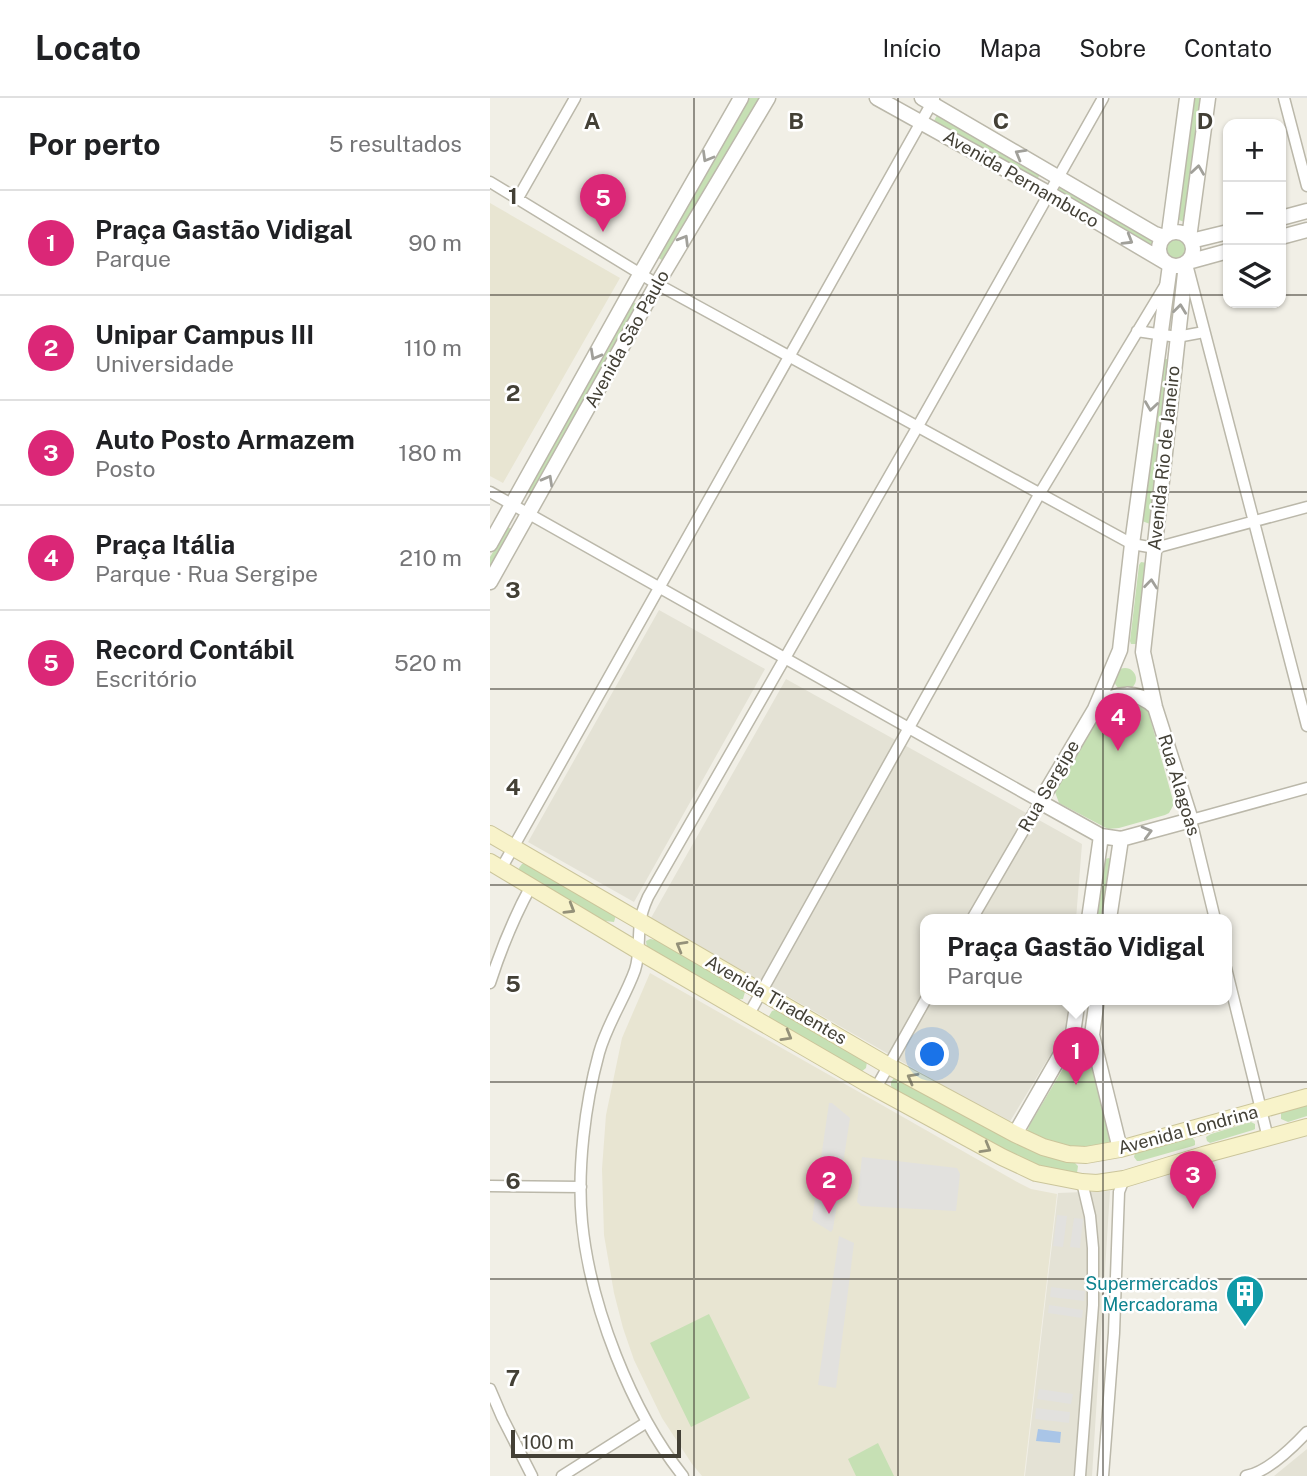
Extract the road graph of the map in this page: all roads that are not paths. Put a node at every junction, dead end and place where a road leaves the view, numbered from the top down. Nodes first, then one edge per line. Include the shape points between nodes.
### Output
1 (575, 98) edge
2 (741, 98) edge
3 (768, 98) edge
4 (877, 98) edge
5 (1103, 98) edge
6 (1187, 98) edge
7 (1208, 98) edge
8 (1284, 98) edge
9 (929, 100) edge
10 (921, 123) junction
11 (1059, 177) junction
12 (490, 182) edge
13 (1307, 186) edge
14 (1050, 194) junction
15 (518, 198) junction
16 (1307, 211) edge
17 (1286, 217) edge
18 (1307, 230) edge
19 (1223, 233) edge
20 (1167, 235) junction
21 (1286, 236) edge
22 (1190, 239) junction
23 (1223, 252) edge
24 (1187, 263) junction
25 (1167, 264) junction
26 (641, 273) junction
27 (1168, 281) junction
28 (657, 284) junction
29 (1137, 331) junction
30 (1204, 332) junction
31 (1161, 335) junction
32 (1177, 337) junction
33 (790, 357) junction
34 (918, 426) junction
35 (490, 492) edge
36 (1040, 493) junction
37 (513, 505) junction
38 (1307, 507) edge
39 (528, 514) junction
40 (1253, 521) junction
41 (490, 544) edge
42 (1132, 544) junction
43 (1155, 548) junction
44 (490, 582) edge
45 (659, 588) junction
46 (1120, 650) junction
47 (1143, 652) junction
48 (785, 659) junction
49 (1155, 707) junction
50 (1095, 709) junction
51 (1307, 726) edge
52 (909, 728) junction
53 (1307, 788) edge
54 (1040, 802) junction
55 (1191, 820) junction
56 (490, 834) edge
57 (1101, 836) junction
58 (1121, 839) junction
59 (514, 847) junction
60 (496, 865) edge
61 (531, 886) junction
62 (975, 914) edge
63 (1090, 914) edge
64 (1110, 914) edge
65 (1214, 914) edge
66 (640, 921) junction
67 (638, 951) junction
68 (490, 983) edge
69 (1232, 989) edge
70 (761, 992) junction
71 (922, 1005) edge
72 (1076, 1005) edge
73 (1096, 1005) edge
74 (749, 1014) junction
75 (1073, 1033) junction
76 (1092, 1035) junction
77 (887, 1065) junction
78 (876, 1088) junction
79 (1307, 1097) edge
80 (1261, 1110) junction
81 (1307, 1127) edge
82 (1197, 1128) junction
83 (1014, 1134) junction
84 (1268, 1138) junction
85 (1120, 1149) junction
86 (1068, 1154) joint
87 (1203, 1155) junction
88 (1124, 1179) junction
89 (1074, 1181) junction
90 (490, 1186) edge
91 (581, 1187) junction
92 (490, 1389) edge
93 (647, 1422) junction
94 (1304, 1440) edge
95 (532, 1476) edge
96 (562, 1476) edge
97 (683, 1476) edge
98 (1080, 1476) edge
99 (1103, 1476) edge
100 (1246, 1476) edge

1 - 15 street
2 -> 26 street, Avenida São Paulo
28 -> 3 street, Avenida São Paulo
4 - 10 street, Avenida Pernambuco
5 - 11 street
6 - 20 street
22 -> 7 street
8 - 13 street
9 - 10 street
11 -> 9 street, Avenida Pernambuco
10 - 14 street, Avenida Pernambuco
10 - 33 street
11 - 14 street
11 - 20 street, Avenida Pernambuco via 1154,234
12 - 15 street
14 -> 25 street, Avenida Pernambuco
14 - 34 street
15 - 26 street
16 - 17 street
18 - 21 street
19 - 22 street
20 - 22 street via 1181,232
20 - 25 street via 1159,247
22 - 24 street via 1194,250
23 - 24 street
24 - 25 street
24 - 30 street
32 -> 24 street, Avenida Rio de Janeiro
25 - 27 street, Avenida Rio de Janeiro
26 - 28 street
26 -> 37 street, Avenida São Paulo
27 - 29 street
27 - 31 street, Avenida Rio de Janeiro
28 - 33 street
39 -> 28 street, Avenida São Paulo
29 - 31 street
29 - 36 street
30 - 32 street
30 - 40 street
31 - 32 street
31 -> 42 street, Avenida Rio de Janeiro
32 - 43 street, Avenida Rio de Janeiro
33 - 34 street
33 - 45 street
34 - 36 street
34 - 48 street
35 - 37 street
36 - 42 street
36 - 52 street
37 - 39 street
37 - 41 street, Avenida São Paulo
38 - 40 street
39 - 44 street, Avenida São Paulo
39 - 45 street
40 - 43 street
40 - 51 street
42 - 43 street
42 - 46 street, Avenida Rio de Janeiro
47 -> 43 street, Avenida Rio de Janeiro
45 - 48 street
45 - 59 street
46 - 47 street
46 - 50 street, Rua Sergipe
47 - 49 street, Rua Alagoas
48 - 52 street
48 - 66 street via 648,897
49 - 50 street via 1147,699 1127,694 1112,696
49 - 55 street, Rua Alagoas
50 - 54 street, Rua Sergipe
52 - 54 street
52 - 70 street
53 - 55 street
54 - 57 street
54 - 62 street, Rua Sergipe
58 -> 55 street
55 - 65 street, Rua Alagoas
56 - 59 main road, Avenida Tiradentes
57 - 58 street
57 - 63 street
58 - 64 street
59 - 60 street
59 - 66 main road, Avenida Tiradentes
60 - 61 main road, Avenida Tiradentes
61 -> 67 main road, Avenida Tiradentes
61 - 68 street via 514,916
66 - 67 street
70 -> 66 main road, Avenida Tiradentes
67 - 74 main road, Avenida Tiradentes
67 - 91 street via 589,1094
69 - 80 street
70 - 74 street
70 - 77 main road, Avenida Tiradentes
71 - 77 street
72 - 75 street
73 - 76 street
74 -> 78 main road, Avenida Tiradentes
75 - 76 street
75 - 83 street
76 - 85 street
77 - 78 street
83 -> 77 main road, Avenida Tiradentes
78 -> 89 main road, Avenida Tiradentes via 1022,1167
79 - 80 main road, Avenida Londrina
80 - 82 main road, Avenida Londrina
80 - 84 street
81 - 84 main road, Avenida Londrina
82 - 85 main road, Avenida Londrina
82 - 87 main road
83 - 86 main road, Avenida Tiradentes
84 - 87 main road, Avenida Londrina
85 - 86 main road, Avenida Londrina
85 - 88 main road
87 - 88 main road, Avenida Londrina
88 - 89 main road, Avenida Londrina
88 - 99 street via 1119,1192
89 - 98 street via 1090,1216 1093,1248
90 - 91 street
91 - 93 street via 592,1279 614,1353
92 - 95 street
93 - 96 street
93 - 97 street
94 - 100 street

